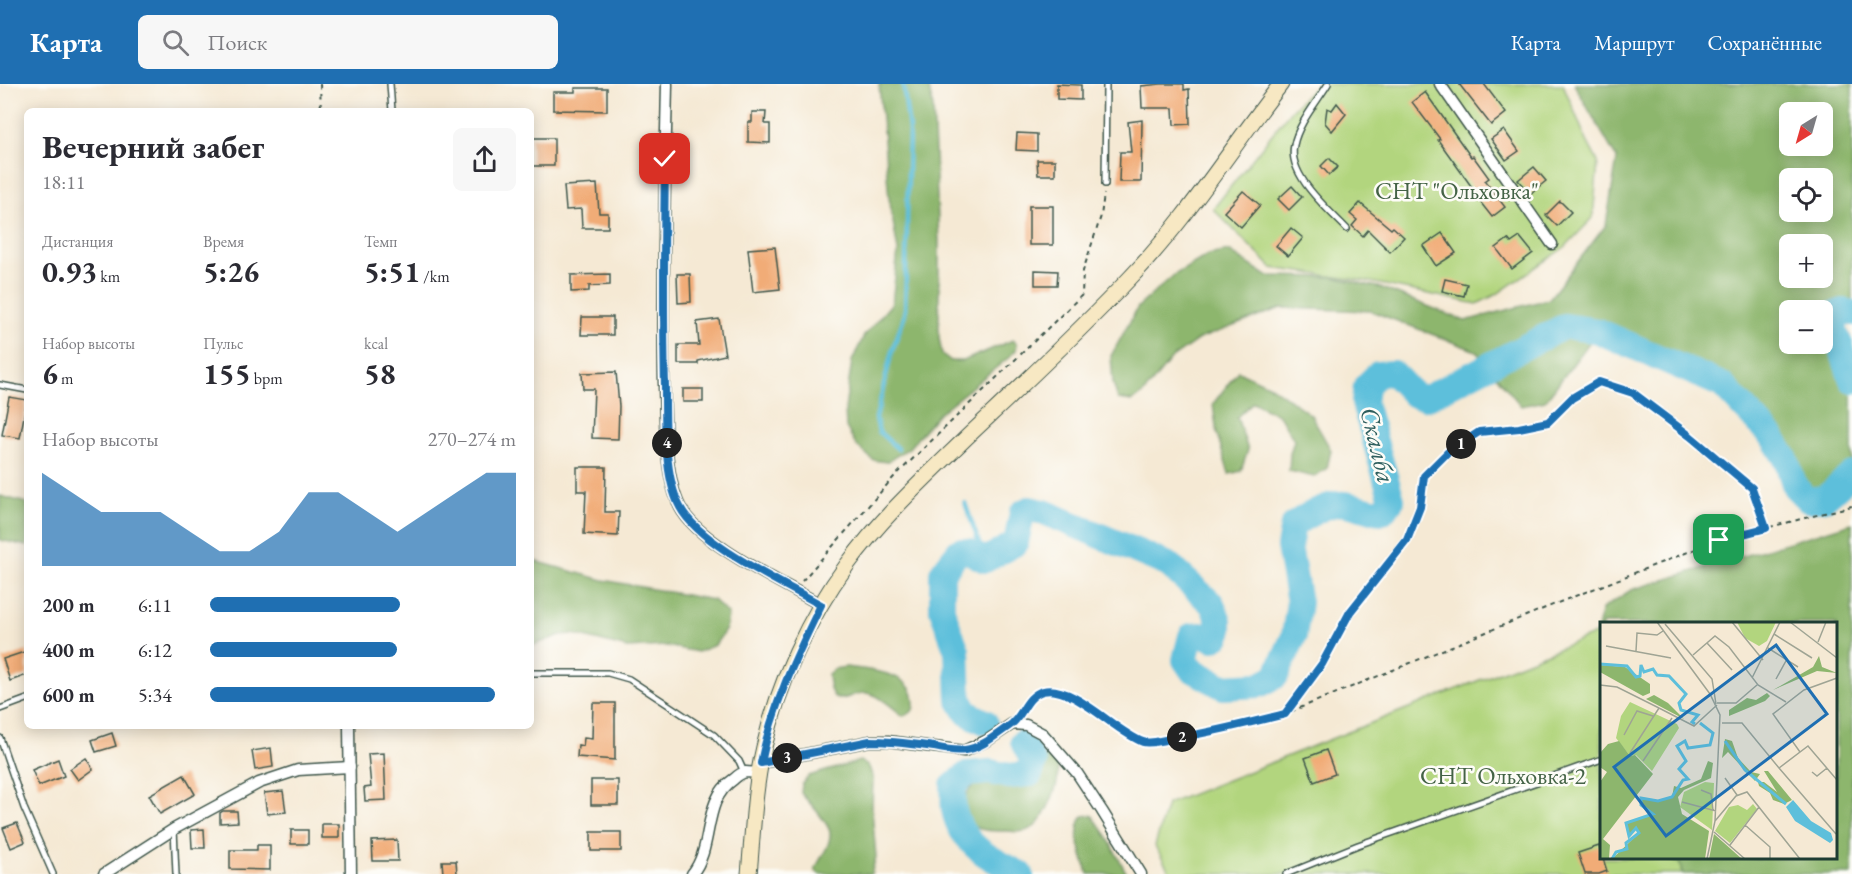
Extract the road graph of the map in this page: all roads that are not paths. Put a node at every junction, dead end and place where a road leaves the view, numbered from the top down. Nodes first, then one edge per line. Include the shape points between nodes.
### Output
1 (390, 84) edge
2 (667, 84) edge
3 (1106, 84) edge
4 (1281, 84) edge
5 (1328, 84) edge
6 (1440, 84) edge
7 (392, 108) edge
8 (1105, 183) road end
9 (1347, 229) dead end
10 (1552, 244) dead end
11 (0, 385) edge
12 (24, 389) edge
13 (821, 605) junction
14 (534, 673) edge
15 (24, 700) edge
16 (0, 709) edge
17 (349, 729) edge
18 (0, 738) edge
19 (1600, 760) edge
20 (350, 767) junction
21 (760, 768) junction
22 (744, 772) junction
23 (174, 829) junction
24 (53, 874) edge
25 (104, 874) edge
26 (176, 874) edge
27 (351, 874) edge
28 (692, 874) edge
29 (749, 874) edge
30 (1141, 874) edge
31 (1286, 874) edge

1 - 7 lane
2 - 13 street via 663,308 666,431 675,492 680,508 713,541
3 - 8 lane
4 - 13 street via 1132,276 913,489 847,565
5 - 9 lane via 1301,128 1294,145 1294,159 1300,176
6 - 10 street
11 - 12 lane
13 - 21 street via 776,705
14 - 22 lane via 608,673 629,679 714,735 739,761
15 - 16 lane
17 - 20 street
18 - 24 lane via 24,808
19 - 31 lane
20 - 23 street via 298,770 259,783
20 - 27 street
21 - 22 street
21 - 29 street
21 - 30 street via 870,741 964,751 1012,724 1026,725 1043,734 1077,773
22 - 28 street via 724,785 717,796 705,851
23 - 25 street
23 - 26 lane

